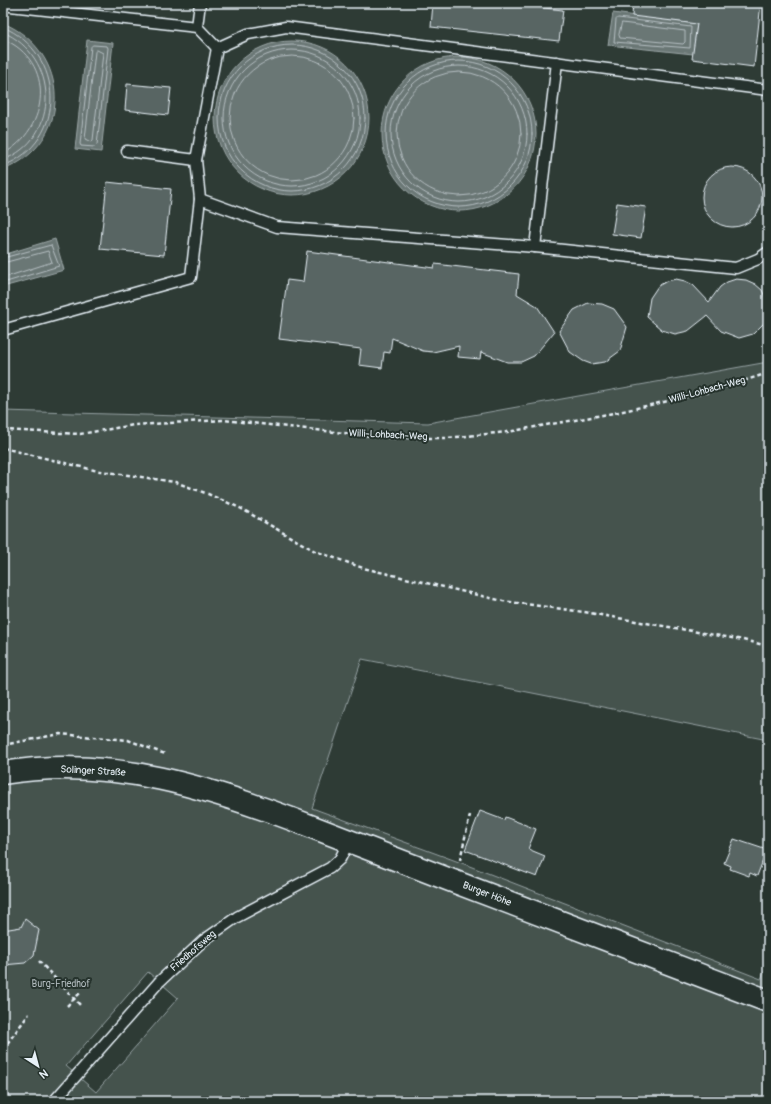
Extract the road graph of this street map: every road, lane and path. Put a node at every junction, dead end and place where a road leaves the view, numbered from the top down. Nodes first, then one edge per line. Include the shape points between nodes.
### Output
1 (200, 3) edge
2 (10, 6) dead end
3 (197, 27) junction
4 (217, 48) junction
5 (557, 62) junction
6 (768, 90) edge
7 (127, 151) dead end
8 (196, 160) junction
9 (200, 199) junction
10 (535, 247) junction
11 (768, 252) edge
12 (3, 330) edge
13 (768, 373) edge
14 (3, 430) edge
15 (3, 448) edge
16 (768, 646) edge
17 (3, 773) edge
18 (206, 790) joint
19 (470, 815) dead end
20 (349, 841) junction
21 (459, 862) dead end
22 (39, 961) dead end
23 (80, 993) dead end
24 (74, 999) junction
25 (768, 1001) edge
26 (67, 1006) dead end
27 (81, 1006) dead end
28 (29, 1014) dead end
29 (3, 1049) edge
30 (3, 1095) edge
31 (11, 1101) edge
32 (54, 1101) edge

1 - 3 lane
2 - 3 lane
3 - 4 lane
4 - 5 lane via 248,34 286,27
4 - 8 lane
5 - 6 lane
5 - 10 lane
7 - 8 lane
8 - 9 lane
9 - 10 lane via 276,228
9 - 12 lane via 191,277
10 - 11 lane via 736,268
13 - 14 path, Willi-Lohbach-Weg via 710,392 614,413 507,432 447,438 390,438 224,420 134,425 80,434
15 - 16 path via 94,470 175,482 240,508 315,550 363,568 503,601 584,612
17 - 18 main road, Solinger Straße via 52,769 113,770
18 - 20 main road, Burger Höhe
19 - 21 path
20 - 25 main road, Burger Höhe
20 - 32 lane, Friedhofsweg via 340,859 330,868 237,917 204,940 159,982
22 - 24 path
23 - 24 path
24 - 26 path
24 - 27 path
28 - 29 path
30 - 31 path

